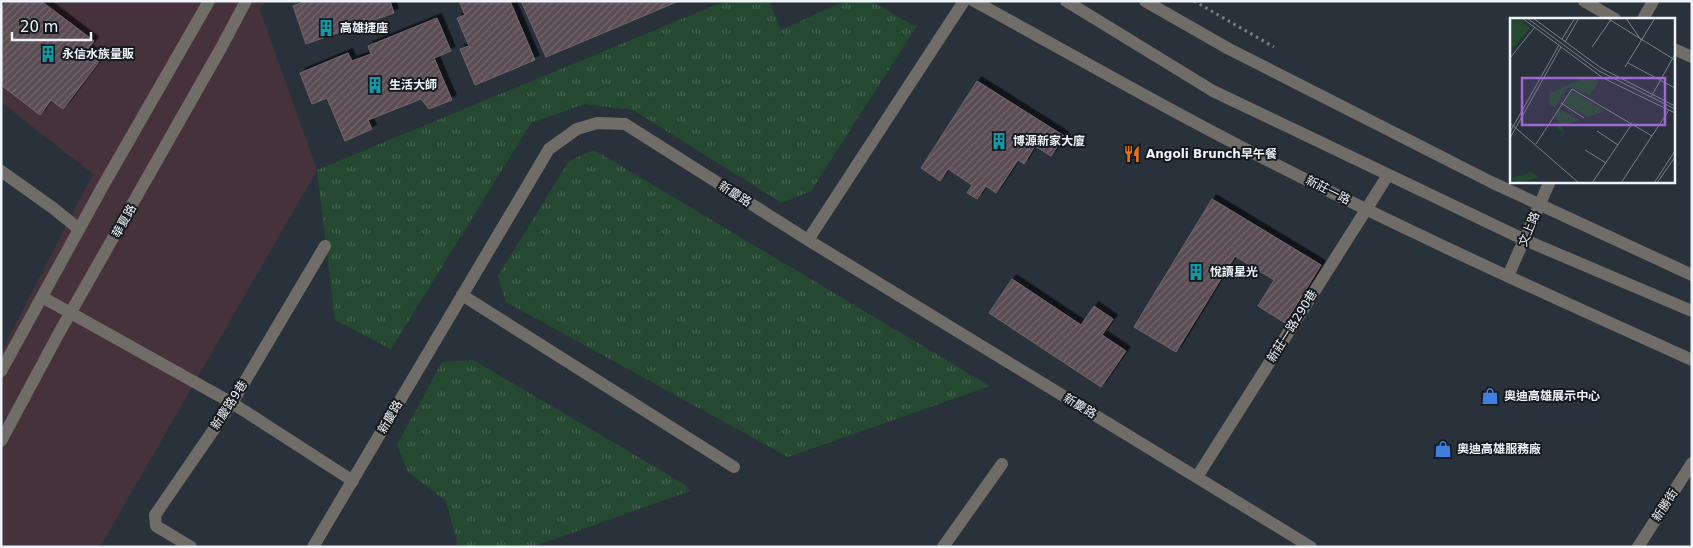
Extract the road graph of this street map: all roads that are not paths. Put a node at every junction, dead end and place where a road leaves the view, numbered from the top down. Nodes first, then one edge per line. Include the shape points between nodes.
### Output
1 (209, 1) edge
2 (964, 1) edge
3 (974, 1) edge
4 (1066, 1) edge
5 (1145, 1) edge
6 (1584, 1) edge
7 (1652, 1) edge
8 (240, 4) edge
9 (1613, 18) edge
10 (1644, 18) edge
11 (1676, 49) edge
12 (1692, 57) edge
13 (1, 171) edge
14 (1388, 175) junction
15 (1550, 182) edge
16 (1539, 205) junction
17 (1367, 209) junction
18 (79, 229) junction
19 (808, 240) junction
20 (1525, 240) junction
21 (325, 246) dead end
22 (1508, 276) junction
23 (1692, 276) edge
24 (462, 295) junction
25 (42, 297) junction
26 (1692, 311) edge
27 (72, 312) junction
28 (1692, 360) edge
29 (1, 371) edge
30 (232, 403) junction
31 (1, 441) edge
32 (1692, 463) edge
33 (1002, 464) dead end
34 (734, 467) dead end
35 (1196, 477) junction
36 (353, 480) junction
37 (1306, 545) edge
38 (191, 547) edge
39 (313, 547) edge
40 (944, 547) edge
41 (1638, 547) edge

1 - 18 street
2 - 19 street
3 - 17 street, 新莊一路 via 1212,131
4 - 14 street via 1213,91
5 - 16 street via 1229,49
6 - 9 street
7 - 10 street
8 - 27 street, 華夏路
11 - 12 street
13 - 18 street
14 - 17 street, 新莊一路290巷
14 - 20 street
15 - 16 street, 文上路
16 - 20 street, 文上路
16 - 23 street
17 - 22 street, 新莊一路
17 - 35 street, 新莊一路290巷
18 - 25 street
19 - 24 street, 新慶路 via 625,124 597,123 577,129 549,149
19 - 35 street, 新慶路
20 - 22 street, 文上路
20 - 26 street
21 - 30 street, 新慶路9巷
22 - 28 street, 新莊一路
24 - 34 street
24 - 36 street, 新慶路
25 - 27 street
25 - 29 street
27 - 30 street
27 - 31 street, 華夏路
30 - 36 street
30 - 38 street, 新慶路9巷 via 155,515 156,526
32 - 41 street, 新勝街
33 - 40 street
35 - 37 street, 新慶路
36 - 39 street, 新慶路

